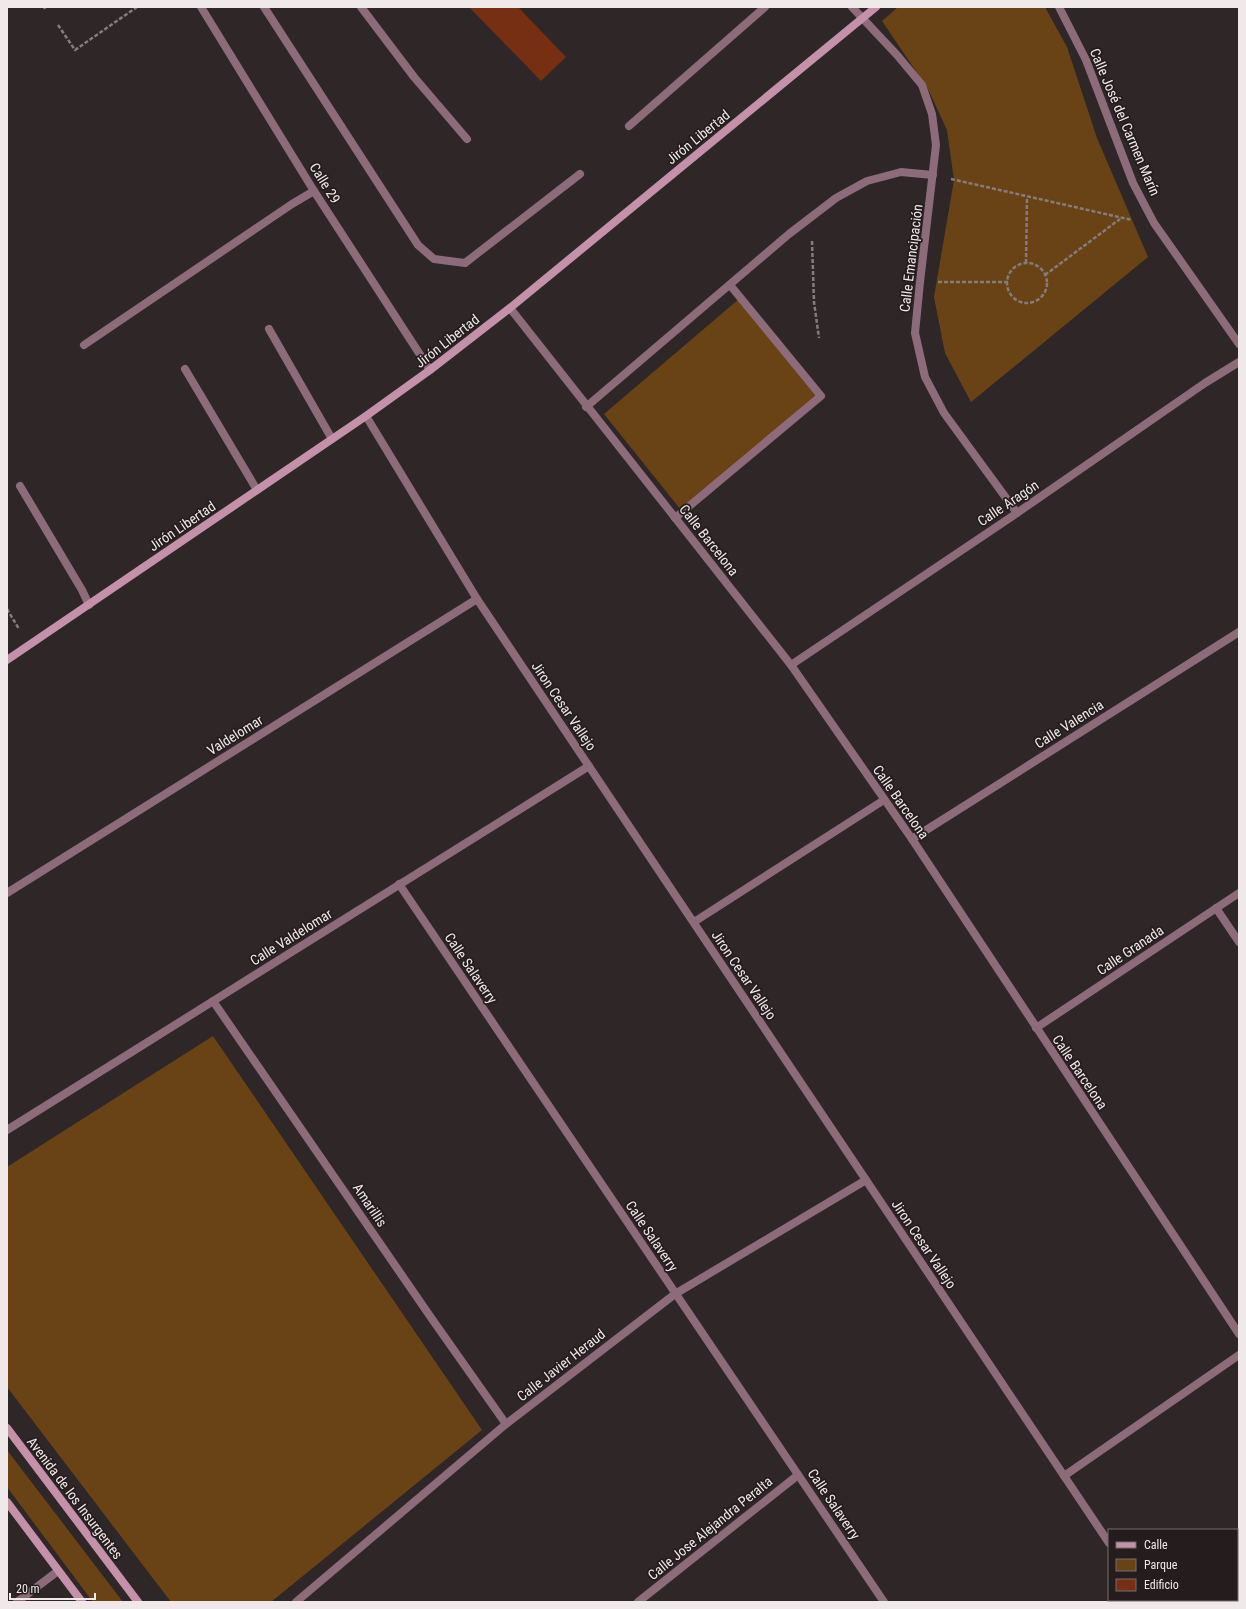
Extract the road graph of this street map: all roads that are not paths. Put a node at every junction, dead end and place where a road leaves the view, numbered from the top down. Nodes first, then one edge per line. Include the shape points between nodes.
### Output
1 (201, 7) edge
2 (264, 7) edge
3 (361, 7) edge
4 (852, 7) edge
5 (876, 7) edge
6 (1059, 7) edge
7 (762, 8) edge
8 (863, 18) junction
9 (629, 126) dead end
10 (467, 139) dead end
11 (580, 174) dead end
12 (933, 175) junction
13 (314, 191) junction
14 (730, 285) junction
15 (510, 308) junction
16 (269, 328) dead end
17 (1239, 344) edge
18 (84, 345) dead end
19 (1239, 362) edge
20 (185, 369) dead end
21 (430, 370) junction
22 (586, 407) junction
23 (366, 416) junction
24 (332, 439) junction
25 (20, 486) dead end
26 (257, 490) junction
27 (1017, 512) junction
28 (675, 518) junction
29 (477, 599) junction
30 (89, 605) junction
31 (1239, 632) edge
32 (7, 660) edge
33 (791, 665) junction
34 (588, 766) junction
35 (884, 800) junction
36 (912, 839) junction
37 (399, 884) junction
38 (7, 893) edge
39 (1239, 893) edge
40 (1216, 908) junction
41 (694, 922) junction
42 (1239, 942) edge
43 (213, 1000) junction
44 (1036, 1028) junction
45 (7, 1130) edge
46 (866, 1180) junction
47 (675, 1294) junction
48 (1239, 1334) edge
49 (1239, 1355) edge
50 (506, 1424) junction
51 (7, 1428) edge
52 (798, 1475) junction
53 (1064, 1476) junction
54 (7, 1502) edge
55 (1108, 1542) edge
56 (58, 1571) junction
57 (17, 1602) edge
58 (82, 1602) edge
59 (138, 1602) edge
60 (296, 1602) edge
61 (638, 1602) edge
62 (884, 1602) edge

1 - 13 street, Calle 29
2 - 11 street via 418,245 434,259 465,263
3 - 10 street via 414,77
4 - 8 street, Calle Emancipación
5 - 8 street, Jirón Libertad
6 - 17 street, Calle José del Carmen Marín via 1086,60 1133,183 1154,223
7 - 9 street
8 - 12 street, Calle Emancipación via 922,85 932,114 936,145
8 - 15 street, Jirón Libertad
12 - 14 street via 901,172 867,181 836,198 812,216
12 - 27 street, Calle Emancipación via 915,333 925,376 944,413
13 - 18 street
13 - 21 street, Calle 29
14 - 22 street
14 - 28 street via 821,396
15 - 21 street, Jirón Libertad
15 - 22 street, Calle Barcelona
16 - 24 street
19 - 27 street, Calle Aragón
20 - 26 street
21 - 23 street, Jirón Libertad
22 - 28 street, Calle Barcelona
23 - 24 street, Jirón Libertad
23 - 29 street, Jiron Cesar Vallejo
24 - 26 street, Jirón Libertad
25 - 30 street
26 - 30 street, Jirón Libertad
27 - 33 street, Calle Aragón
28 - 33 street, Calle Barcelona
29 - 34 street, Jiron Cesar Vallejo
29 - 38 street, Valdelomar
30 - 32 street, Jirón Libertad
31 - 36 street, Calle Valencia
33 - 35 street, Calle Barcelona
34 - 37 street, Calle Valdelomar
34 - 41 street, Jiron Cesar Vallejo
35 - 36 street, Calle Barcelona
35 - 41 street
36 - 44 street, Calle Barcelona
37 - 43 street, Calle Valdelomar
37 - 47 street, Calle Salaverry
39 - 40 street, Calle Granada
40 - 42 street
40 - 44 street, Calle Granada
41 - 46 street, Jiron Cesar Vallejo
43 - 45 street, Calle Valdelomar
43 - 50 street, Amarillis
44 - 48 street, Calle Barcelona
46 - 47 street, Calle Javier Heraud
46 - 53 street, Jiron Cesar Vallejo
47 - 50 street, Calle Javier Heraud
47 - 52 street, Calle Salaverry
49 - 53 street
50 - 60 street, Calle Javier Heraud
51 - 59 street, Avenida de los Insurgentes
52 - 61 street, Calle Jose Alejandra Peralta
52 - 62 street, Calle Salaverry
53 - 55 street, Jiron Cesar Vallejo
54 - 56 street
56 - 57 street
56 - 58 street

